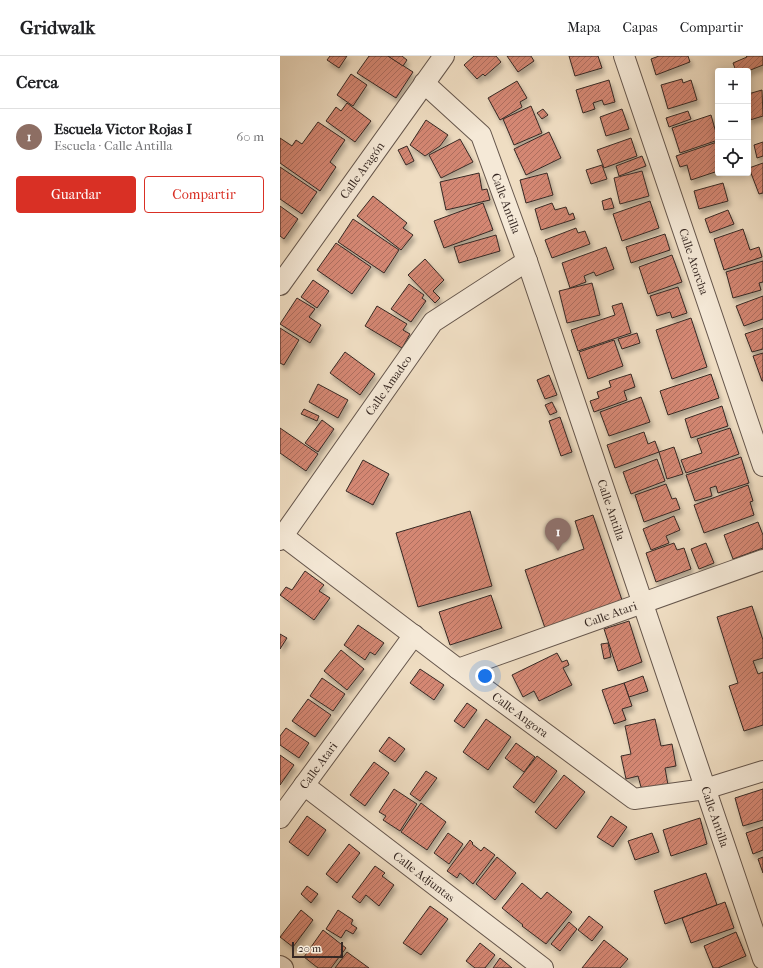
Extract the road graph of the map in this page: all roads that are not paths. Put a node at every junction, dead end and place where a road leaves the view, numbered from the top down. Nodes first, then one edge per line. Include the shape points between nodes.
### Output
1 (444, 56) edge
2 (624, 56) edge
3 (424, 83) junction
4 (527, 261) junction
5 (280, 285) edge
6 (763, 466) edge
7 (282, 538) edge
8 (763, 560) edge
9 (642, 603) junction
10 (414, 635) junction
11 (458, 670) junction
12 (763, 771) edge
13 (304, 785) junction
14 (705, 789) junction
15 (280, 818) edge
16 (763, 959) edge
17 (280, 966) edge
18 (283, 968) edge
19 (543, 968) edge

1 - 3 street, Calle Aragón
2 - 6 street, Calle Atorcha
3 - 4 street, Calle Antilla via 481,135
3 - 5 street, Calle Aragón
4 - 7 street, Calle Amadeo via 433,322
4 - 9 street, Calle Antilla
7 - 10 street, Calle Angora
8 - 9 street, Calle Atari
9 - 11 street, Calle Atari
9 - 14 street, Calle Antilla
10 - 11 street, Calle Angora
10 - 13 street, Calle Atari
11 - 14 street, Calle Angora via 634,799
12 - 14 street, Calle Angora
13 - 15 street, Calle Atari
13 - 19 street, Calle Adjuntas
14 - 16 street, Calle Antilla
17 - 18 street

